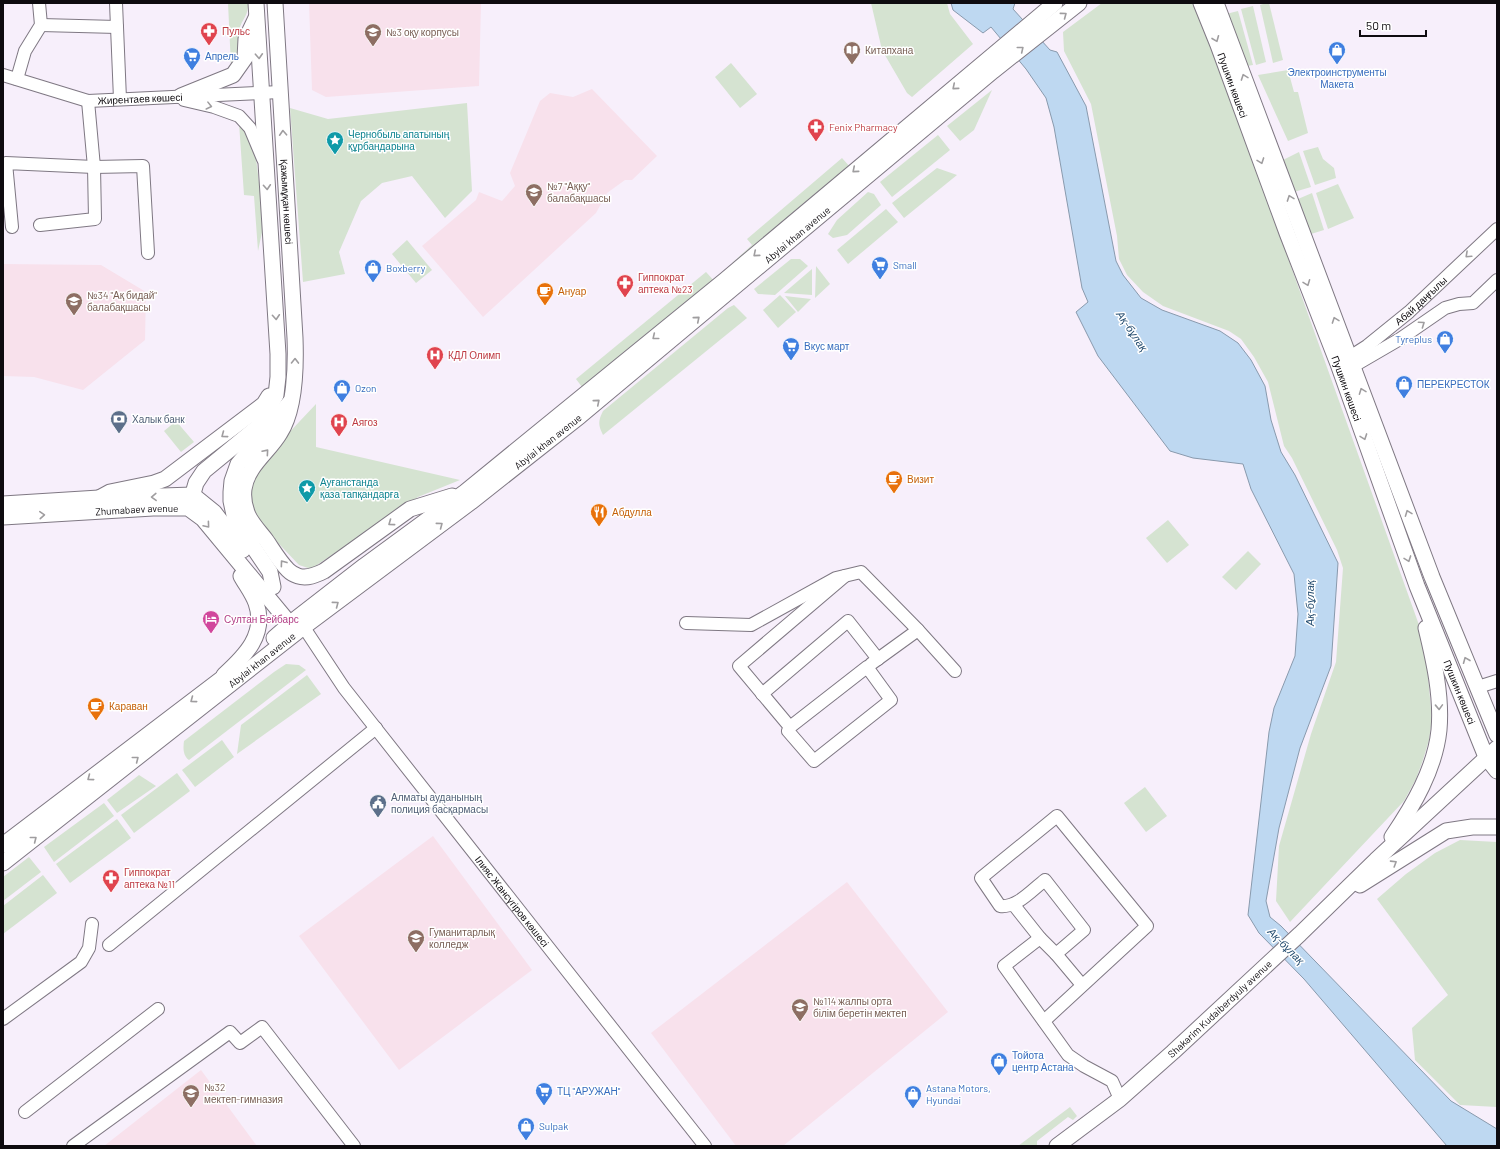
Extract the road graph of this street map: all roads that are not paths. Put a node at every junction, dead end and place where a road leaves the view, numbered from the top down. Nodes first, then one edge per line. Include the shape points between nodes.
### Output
1 (39, 3) edge
2 (116, 3) edge
3 (275, 3) edge
4 (1056, 3) edge
5 (1079, 3) edge
6 (1201, 3) edge
7 (1216, 3) edge
8 (256, 9) edge
9 (1043, 21) junction
10 (41, 25) junction
11 (117, 27) junction
12 (989, 66) junction
13 (3, 75) edge
14 (17, 79) junction
15 (261, 92) junction
16 (280, 92) junction
17 (176, 96) junction
18 (120, 99) junction
19 (88, 101) junction
20 (265, 165) junction
21 (94, 167) junction
22 (40, 224) dead end
23 (12, 227) dead end
24 (1497, 228) edge
25 (148, 253) dead end
26 (1497, 280) edge
27 (1345, 365) junction
28 (278, 377) junction
29 (292, 400) junction
30 (259, 425) junction
31 (465, 492) junction
32 (99, 498) junction
33 (191, 502) junction
34 (3, 504) edge
35 (3, 517) edge
36 (230, 552) junction
37 (845, 576) junction
38 (1417, 586) junction
39 (273, 587) junction
40 (686, 622) dead end
41 (297, 625) junction
42 (918, 630) junction
43 (878, 659) junction
44 (867, 667) junction
45 (955, 671) dead end
46 (1497, 680) edge
47 (212, 686) junction
48 (1478, 687) junction
49 (762, 694) junction
50 (790, 727) junction
51 (376, 728) junction
52 (1497, 735) edge
53 (1492, 753) edge
54 (1497, 771) edge
55 (1497, 827) edge
56 (3, 845) edge
57 (1376, 860) junction
58 (3, 863) edge
59 (1337, 899) junction
60 (1013, 904) junction
61 (92, 924) dead end
62 (1040, 938) junction
63 (108, 946) dead end
64 (1056, 954) junction
65 (1082, 985) junction
66 (158, 1009) dead end
67 (3, 1019) edge
68 (1044, 1021) junction
69 (1120, 1099) junction
70 (25, 1112) dead end
71 (73, 1146) edge
72 (354, 1146) edge
73 (705, 1146) edge
74 (1057, 1146) edge

1 - 10 street
2 - 11 street
3 - 16 main road, Қажымұқан көшесі
4 - 9 main road
9 -> 5 main road
6 -> 27 main road, Пушкин көшесі via 1287,233
27 -> 7 main road, Пушкин көшесі
8 -> 15 main road, Қажымұқан көшесі
8 - 17 main road via 246,39 245,58 233,75
9 - 12 main road
10 - 11 street
10 - 14 street via 25,51
11 - 18 street
12 -> 31 main road, Abylai khan avenue
41 -> 12 main road, Abylai khan avenue via 471,502 580,416
13 - 14 street, Жирентаев көшесі
14 - 19 street, Жирентаев көшесі
15 - 16 street, Жирентаев көшесі
15 - 17 street, Жирентаев көшесі
15 - 20 main road, Қажымұқан көшесі
29 -> 16 main road, Қажымұқан көшесі via 295,342
17 - 18 street, Жирентаев көшесі
17 -> 20 street via 239,116 250,128
18 - 19 street, Жирентаев көшесі
19 - 21 street
20 -> 28 main road, Қажымұқан көшесі
21 - 22 street via 95,219
21 - 23 street via 6,163
21 - 25 street via 143,166
24 -> 27 street, Абай даңғылы via 1409,312
27 -> 26 street via 1400,339 1445,308 1473,303
27 -> 38 main road, Пушкин көшесі
48 -> 27 main road, Пушкин көшесі
28 - 30 main road, Қажымұқан көшесі via 276,395
28 -> 32 main road via 264,404 165,478 154,483 110,492
29 - 30 main road
31 -> 29 main road, Қажымұқан көшесі via 410,509 324,571 312,577 298,576 288,570 248,516 244,490 246,477 285,425
29 - 39 main road via 238,464 232,481 231,501 234,514 270,572
30 - 33 main road via 204,471 196,483
31 - 41 main road, Abylai khan avenue via 364,566
33 -> 32 main road, Zhumabaev avenue
32 - 34 main road, Zhumabaev avenue
35 -> 33 main road, Zhumabaev avenue via 153,508
33 -> 36 main road, Zhumabaev avenue
33 - 39 main road via 214,512
36 - 41 main road, Zhumabaev avenue
36 - 47 main road via 256,602 259,627 249,649
37 - 40 street via 836,578 751,625
37 - 42 street via 860,572
37 - 49 street via 740,666
38 - 53 main road, Пушкин көшесі
38 -> 57 main road via 1439,695 1439,731 1434,756 1421,788 1404,819
39 - 41 main road
41 - 47 main road, Abylai khan avenue
41 - 51 street, Ілияс Жансүгіров көшесі via 322,653 344,688
58 -> 41 main road, Abylai khan avenue
42 - 43 street
42 - 45 street
43 - 44 street
43 - 49 street via 848,621
44 - 50 street
44 - 50 street via 891,700 814,761 788,730
46 - 48 street
47 -> 56 main road, Abylai khan avenue
48 - 52 main road, Пушкин көшесі
49 - 50 street
51 - 63 street
51 - 73 street, Ілияс Жансүгіров көшесі
53 - 54 main road, Пушкин көшесі
53 - 57 main road, Shakarim Kudaiberdyuly avenue
59 -> 55 main road via 1446,832 1472,827
57 - 59 main road, Shakarim Kudaiberdyuly avenue
59 - 69 main road, Shakarim Kudaiberdyuly avenue
60 - 62 street
60 - 64 street via 1045,880 1084,930
60 - 65 street via 1008,907 1000,906 980,878 1057,816 1147,926
61 - 67 street via 89,948 81,962
62 - 64 street
62 - 68 street via 1004,966
64 - 65 street
65 - 68 street
66 - 70 street
68 - 69 street via 1068,1054 1112,1081
69 - 74 main road, Shakarim Kudaiberdyuly avenue
71 - 72 street via 230,1032 240,1043 262,1027

